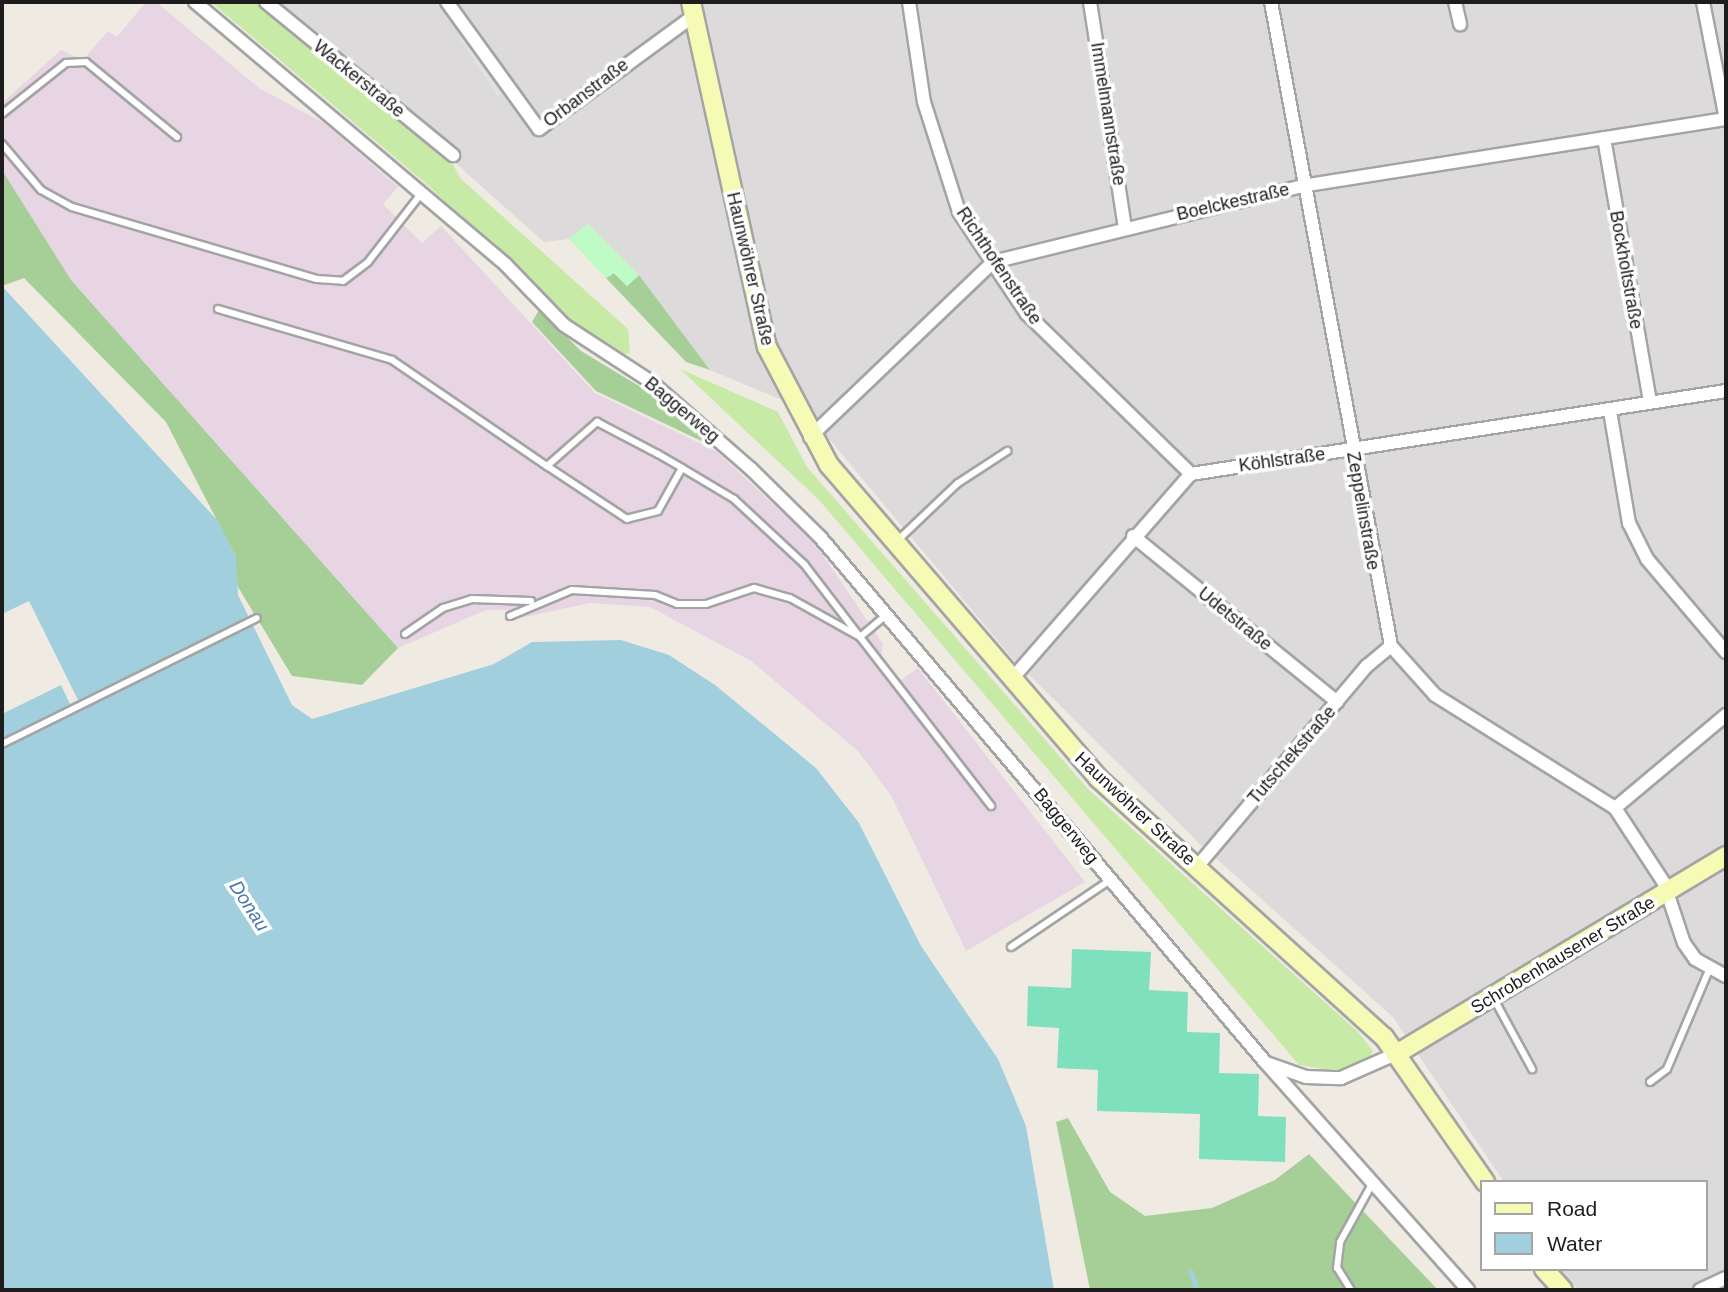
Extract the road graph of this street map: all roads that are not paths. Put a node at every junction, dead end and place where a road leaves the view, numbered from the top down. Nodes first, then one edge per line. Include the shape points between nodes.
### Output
1 (195, 2) edge
2 (266, 2) edge
3 (447, 2) edge
4 (909, 2) edge
5 (1090, 2) edge
6 (1271, 2) edge
7 (1455, 2) edge
8 (1703, 2) edge
9 (693, 8) edge
10 (1460, 24) dead end
11 (2, 114) edge
12 (1726, 119) edge
13 (177, 137) dead end
14 (1604, 138) junction
15 (2, 144) edge
16 (453, 155) dead end
17 (1302, 186) junction
18 (421, 194) junction
19 (1125, 227) junction
20 (993, 262) junction
21 (218, 309) dead end
22 (1726, 391) edge
23 (1650, 401) junction
24 (1611, 411) junction
25 (810, 437) junction
26 (1352, 450) junction
27 (1007, 451) dead end
28 (547, 466) junction
29 (682, 468) junction
30 (1191, 474) junction
31 (1133, 536) junction
32 (892, 544) junction
33 (533, 601) junction
34 (886, 615) junction
35 (510, 616) dead end
36 (257, 618) dead end
37 (405, 634) dead end
38 (860, 637) junction
39 (1391, 646) junction
40 (1726, 652) edge
41 (1011, 680) junction
42 (1337, 702) junction
43 (1726, 715) edge
44 (2, 744) edge
45 (991, 806) dead end
46 (1615, 808) junction
47 (1726, 856) edge
48 (1196, 868) junction
49 (1110, 881) junction
50 (1666, 894) junction
51 (1012, 947) dead end
52 (1709, 970) junction
53 (1726, 976) edge
54 (1493, 998) junction
55 (1398, 1053) junction
56 (1266, 1063) junction
57 (1532, 1069) dead end
58 (1650, 1082) dead end
59 (1484, 1180) edge
60 (1372, 1184) junction
61 (1546, 1271) edge
62 (1726, 1278) edge
63 (1351, 1290) edge
64 (1468, 1290) edge
65 (1563, 1290) edge
66 (1700, 1290) edge

1 - 18 street, Baggerweg
2 - 16 street, Wackerstraße
3 - 9 street, Orbanstraße via 539,129
4 - 20 street, Richthofenstraße via 938,158 959,212
5 - 19 street, Immelmannstraße
6 - 17 street, Zeppelinstraße
7 - 10 street
8 - 12 street
9 - 25 street, Haunwöhrer Straße via 758,315 779,380
11 - 13 lane via 66,63 86,62
12 - 14 street, Boelckestraße
14 - 17 street, Boelckestraße
14 - 23 street, Bockholtstraße
15 - 18 lane via 41,190 72,207 317,279 342,281 368,262
17 - 19 street, Boelckestraße
17 - 26 street, Zeppelinstraße
18 - 34 street, Baggerweg via 564,324 650,381 751,469
19 - 20 street, Boelckestraße
20 - 25 street, Boelckestraße
20 - 30 street, Richthofenstraße via 1027,314
21 - 28 lane via 392,360
22 - 23 street, Köhlstraße
23 - 24 street, Köhlstraße
24 - 26 street, Köhlstraße
24 - 40 street via 1629,523 1647,559
25 - 32 street, Haunwöhrer Straße
26 - 30 street, Köhlstraße
26 - 39 street, Zeppelinstraße
27 - 32 lane via 958,483
28 - 29 lane via 597,422
28 - 29 lane via 627,519 658,511
29 - 38 lane via 734,499 804,564
30 - 31 street
31 - 41 street
31 - 42 street, Udetstraße
32 - 41 street, Haunwöhrer Straße
33 - 35 lane
33 - 37 lane via 472,599 443,608
33 - 38 lane via 572,590 706,604 754,588 790,598
34 - 38 lane
34 - 49 street, Baggerweg
36 - 44 lane
38 - 45 lane
39 - 42 street, Tutschekstraße
39 - 46 street via 1435,695
41 - 48 street, Haunwöhrer Straße via 1098,778
42 - 48 street, Tutschekstraße
43 - 46 street
46 - 50 street via 1633,827
47 - 50 street, Schrobenhausener Straße
48 - 55 street, Haunwöhrer Straße via 1317,971
49 - 51 lane, Baggerweg
49 - 56 street, Baggerweg
50 - 52 street via 1684,943
50 - 54 street, Schrobenhausener Straße
52 - 53 street
52 - 58 lane via 1667,1069
54 - 55 street, Schrobenhausener Straße
54 - 57 lane
55 - 56 street via 1340,1078 1306,1077
55 - 59 street, Haunwöhrer Straße
56 - 60 street, Baggerweg
60 - 63 lane via 1340,1242 1337,1268
60 - 64 street, Baggerweg
61 - 65 street
62 - 66 street

